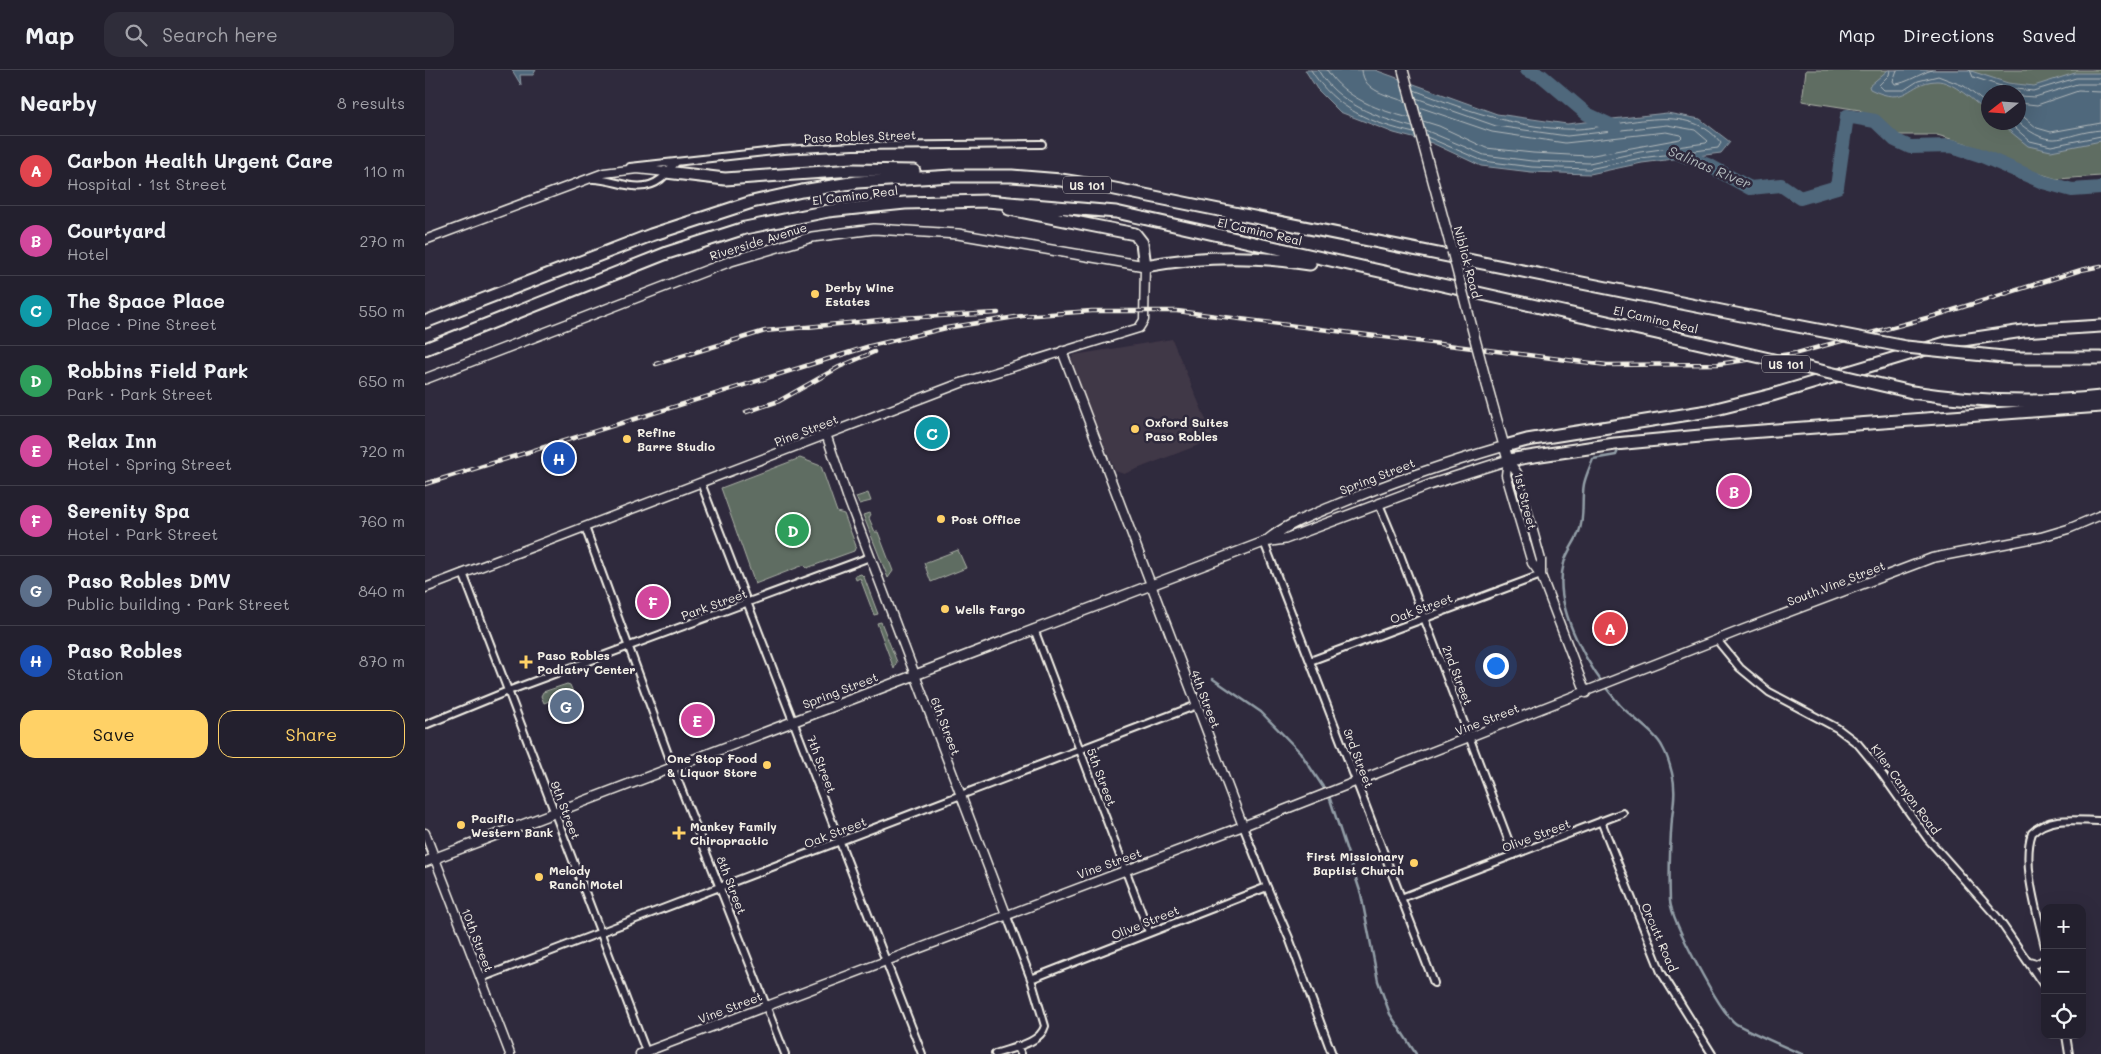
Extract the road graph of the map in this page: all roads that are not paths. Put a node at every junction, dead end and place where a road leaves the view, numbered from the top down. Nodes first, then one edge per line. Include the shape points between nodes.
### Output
1 (1403, 70) edge
2 (1042, 144) dead end
3 (679, 160) junction
4 (622, 170) junction
5 (666, 172) junction
6 (953, 176) junction
7 (587, 178) junction
8 (987, 201) junction
9 (425, 240) edge
10 (1145, 266) junction
11 (1433, 283) junction
12 (425, 322) edge
13 (2101, 326) edge
14 (425, 349) edge
15 (1062, 351) junction
16 (2101, 358) edge
17 (425, 379) edge
18 (2101, 397) edge
19 (2101, 406) edge
20 (826, 434) junction
21 (1505, 446) junction
22 (1509, 460) junction
23 (701, 483) junction
24 (1379, 504) junction
25 (2101, 515) edge
26 (585, 527) junction
27 (1264, 542) junction
28 (870, 557) junction
29 (463, 573) junction
30 (1541, 575) junction
31 (1151, 586) junction
32 (425, 588) edge
33 (747, 604) junction
34 (1425, 619) junction
35 (1034, 629) junction
36 (1717, 640) junction
37 (629, 647) junction
38 (1310, 662) junction
39 (915, 675) junction
40 (508, 691) junction
41 (1586, 693) junction
42 (1197, 705) junction
43 (794, 721) junction
44 (425, 725) edge
45 (1470, 738) junction
46 (1080, 749) junction
47 (673, 768) junction
48 (1357, 782) junction
49 (960, 796) junction
50 (555, 813) junction
51 (1623, 813) dead end
52 (2101, 821) edge
53 (1601, 822) junction
54 (1243, 826) junction
55 (425, 833) edge
56 (840, 842) junction
57 (1514, 855) junction
58 (435, 858) junction
59 (425, 862) edge
60 (1125, 869) junction
61 (720, 887) junction
62 (1267, 888) junction
63 (1401, 898) junction
64 (1006, 914) junction
65 (2041, 926) edge
66 (600, 932) junction
67 (1149, 932) junction
68 (885, 961) junction
69 (2041, 961) edge
70 (2029, 962) junction
71 (481, 978) junction
72 (1031, 979) junction
73 (2041, 980) edge
74 (1434, 983) dead end
75 (767, 1006) junction
76 (2067, 1039) edge
77 (1017, 1046) junction
78 (644, 1053) edge
79 (510, 1054) edge
80 (785, 1054) edge
81 (921, 1054) edge
82 (995, 1054) edge
83 (1021, 1054) edge
84 (1332, 1054) edge
85 (1713, 1054) edge
86 (2069, 1054) edge

1 - 21 main road, Niblick Road, bridge
2 - 3 street, Paso Robles Street via 853,146
3 - 4 street, Paso Robles Street
3 - 5 street, Paso Robles Street
4 - 5 street, Paso Robles Street
4 - 7 street, Paso Robles Street
5 - 6 highway via 725,179 853,170 922,171
5 - 7 street, Paso Robles Street via 650,185 635,188 609,179
6 - 12 highway, El Camino Real / US 101 via 857,182 752,202 651,235
6 - 16 highway, El Camino Real / US 101, bridge via 1023,177 1110,188 1906,347 2013,358
7 - 9 street, Paso Robles Street
8 - 10 highway via 1012,210 1135,234 1142,243
8 - 11 highway, El Camino Real / US 101 via 1116,212
8 - 14 highway, El Camino Real / US 101 via 905,203 828,211 745,228 667,253
10 - 11 highway via 1222,258 1266,259
10 - 15 street, Pine Street via 1143,325
10 - 17 main road, Riverside Avenue via 915,229 840,232 776,246 731,261
11 - 18 highway, El Camino Real / US 101, bridge via 1912,392 2008,402
13 - 21 highway via 2023,331 1949,342 1773,395 1708,411
15 - 20 street, Pine Street via 961,383
15 - 31 street, 4th Street
19 - 22 highway via 1713,434
20 - 23 street, Pine Street
20 - 28 street, 6th Street
21 - 22 main road, Niblick Road
21 - 27 main road, Spring Street via 1370,491 1281,528
22 - 24 main road, Spring Street
22 - 30 street, 1st Street via 1517,473 1541,560
23 - 26 street, Pine Street
23 - 33 street, 7th Street
24 - 27 main road, Spring Street via 1285,539
24 - 34 street, 2nd Street
25 - 36 street, South Vine Street via 2041,537 1932,558
26 - 29 street, Pine Street
26 - 37 street, 8th Street
27 - 31 main road, Spring Street
27 - 38 street, 3rd Street
28 - 33 street, Park Street
28 - 39 street, 6th Street
29 - 32 street, Pine Street
29 - 40 street, 9th Street
30 - 34 street, Oak Street
30 - 41 street, 1st Street
31 - 35 main road, Spring Street
31 - 42 street, 4th Street
33 - 37 street, Park Street
33 - 43 street, 7th Street
34 - 38 street, Oak Street
34 - 45 street, 2nd Street
35 - 39 main road, Spring Street
35 - 46 street, 5th Street
36 - 41 street, South Vine Street
36 - 70 street, Kiler Canyon Road via 1740,668 1769,692 1837,728 1858,744 1928,839 1997,917
37 - 40 street, Park Street
37 - 47 street, 8th Street
38 - 48 street, 3rd Street
39 - 43 main road, Spring Street
39 - 49 street, 6th Street
40 - 44 street, Park Street
40 - 50 street, 9th Street
41 - 45 street, Vine Street
42 - 46 street, Oak Street
42 - 54 street, 4th Street
43 - 47 main road, Spring Street
43 - 56 street, 7th Street
45 - 48 street, Vine Street
45 - 57 street, 2nd Street
46 - 49 street, Oak Street
46 - 60 street, 5th Street
47 - 50 main road, Spring Street
47 - 61 street, 8th Street
48 - 54 street, Vine Street
48 - 63 street, 3rd Street
49 - 56 street, Oak Street
49 - 64 street, 6th Street
50 - 58 main road, Spring Street
50 - 66 street, 9th Street
51 - 53 street, Olive Street
52 - 65 street via 2061,820 2047,823 2032,833 2028,851
53 - 57 street, Olive Street
53 - 85 street, Orcutt Road via 1661,972
54 - 60 street, Vine Street
54 - 62 street, 4th Street
55 - 58 street, 10th Street
56 - 61 street, Oak Street
56 - 68 street, 7th Street
57 - 63 street, Olive Street
58 - 59 main road, Spring Street
58 - 71 street, 10th Street
60 - 64 street, Vine Street
60 - 67 street, 5th Street
61 - 66 street, Oak Street
61 - 75 street, 8th Street
62 - 67 street, Olive Street
62 - 84 street, 4th Street
63 - 74 street, 3rd Street
64 - 68 street, Vine Street
64 - 72 street, 6th Street
66 - 71 street, Oak Street
66 - 78 street, 9th Street
67 - 72 street, Olive Street
68 - 75 street, Vine Street
68 - 81 street, 7th Street
69 - 70 street
70 - 73 street, Kiler Canyon Road
71 - 79 street, 10th Street
72 - 77 street, 6th Street via 1045,1026 1040,1036
75 - 78 street, Vine Street
75 - 80 street, 8th Street
76 - 86 street
77 - 82 street
77 - 83 street

